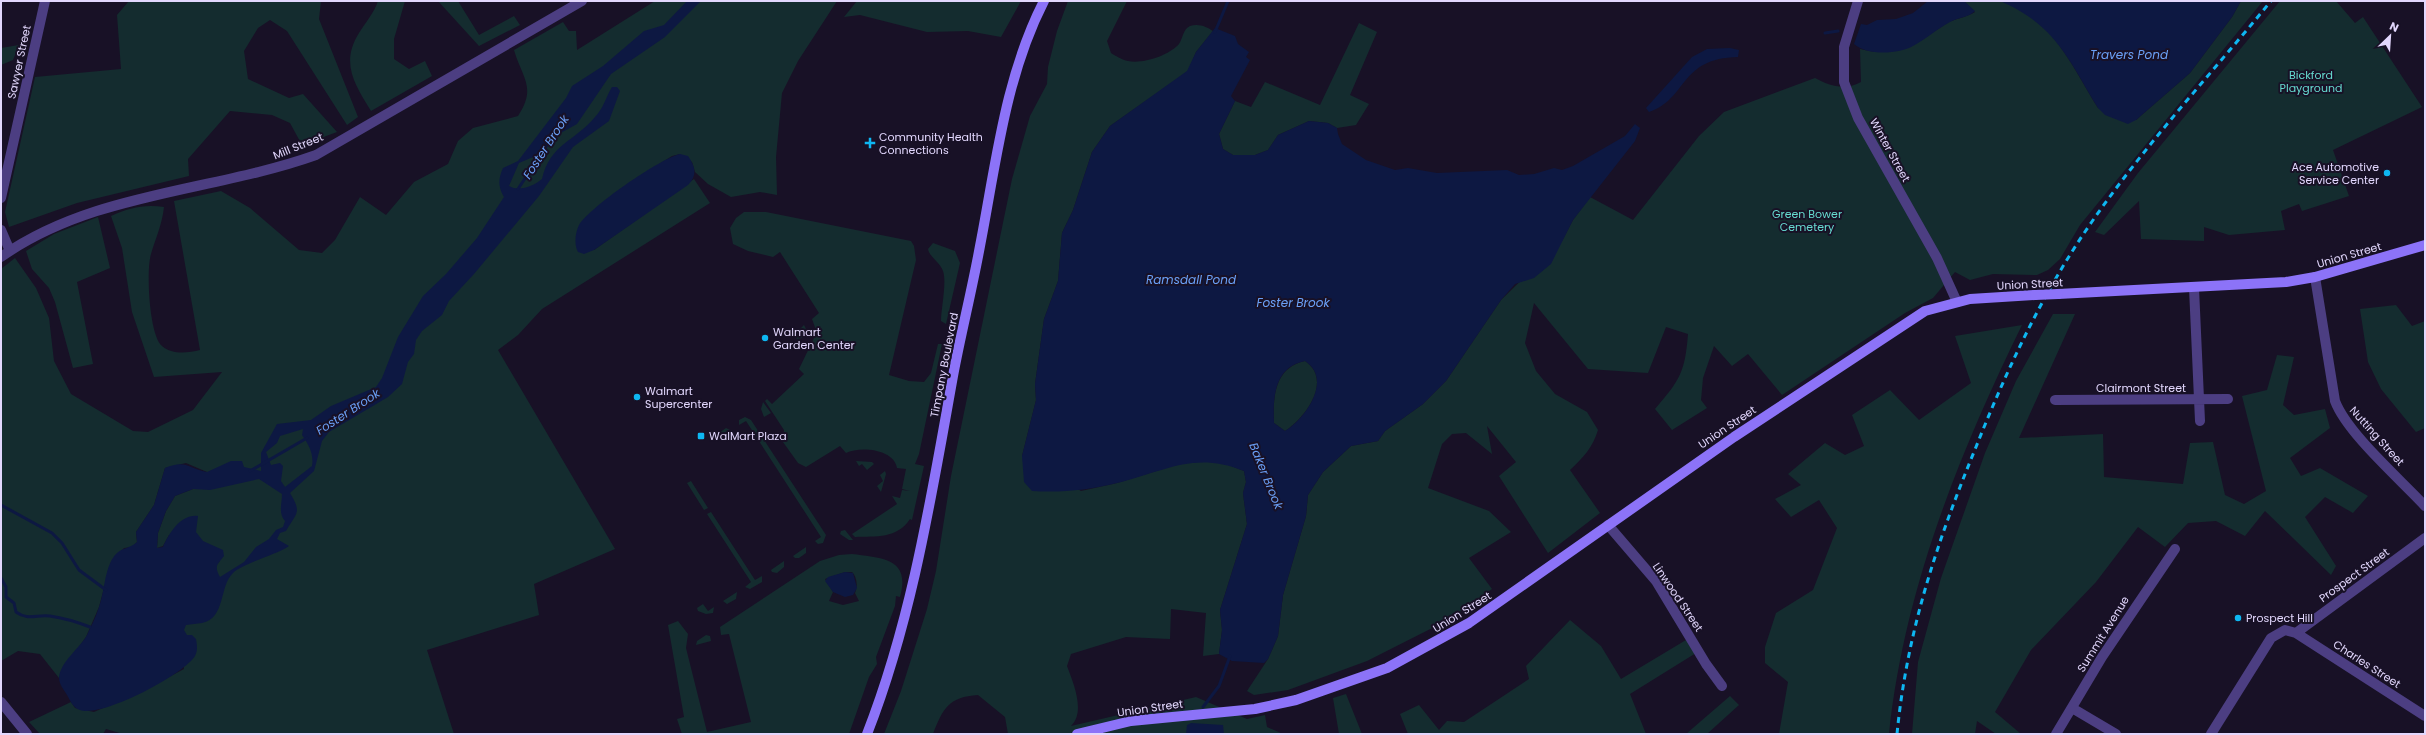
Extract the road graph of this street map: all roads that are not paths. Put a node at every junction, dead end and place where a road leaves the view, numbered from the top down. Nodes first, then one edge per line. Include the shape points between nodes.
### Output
1 (45, 1) edge
2 (582, 1) edge
3 (1044, 1) edge
4 (1858, 1) edge
5 (1, 198) edge
6 (1, 230) edge
7 (2425, 245) edge
8 (10, 251) junction
9 (1, 257) edge
10 (2315, 277) junction
11 (2194, 288) junction
12 (1957, 302) junction
13 (2228, 399) dead end
14 (2055, 400) dead end
15 (2199, 400) junction
16 (2200, 421) dead end
17 (2425, 506) edge
18 (1608, 525) junction
19 (2425, 538) edge
20 (2176, 549) dead end
21 (2296, 633) junction
22 (1722, 686) dead end
23 (1, 702) edge
24 (2072, 708) junction
25 (2425, 716) edge
26 (27, 734) edge
27 (867, 734) edge
28 (1077, 734) edge
29 (2056, 734) edge
30 (2116, 734) edge
31 (2211, 734) edge

1 - 5 street, Sawyer Street
2 - 8 street, Mill Street via 316,155 277,169 102,210 53,227
3 - 27 street, Timpany Boulevard via 1019,58 1006,110 926,527 897,647
4 - 12 street, Winter Street via 1843,53 1844,82 1852,106 1937,258
6 - 8 street
7 - 10 street, Union Street
8 - 9 street, Mill Street
10 - 11 street, Union Street via 2259,285
10 - 17 street, Nutting Street via 2335,401 2339,410 2359,436
11 - 12 street, Union Street, bridge via 2058,294
11 - 15 street
12 - 18 street, Union Street via 1925,311 1901,325
13 - 15 street, Clairmont Street
14 - 15 street, Clairmont Street
15 - 16 street
18 - 22 street, Linwood Street via 1656,582
18 - 28 street, Union Street via 1469,623 1387,668 1296,700 1255,709 1131,721
19 - 21 street, Prospect Street
20 - 24 street, Summit Avenue via 2102,657
21 - 25 street, Charles Street
21 - 31 street via 2281,631 2267,642
23 - 26 street
24 - 29 street, Summit Avenue
24 - 30 street

